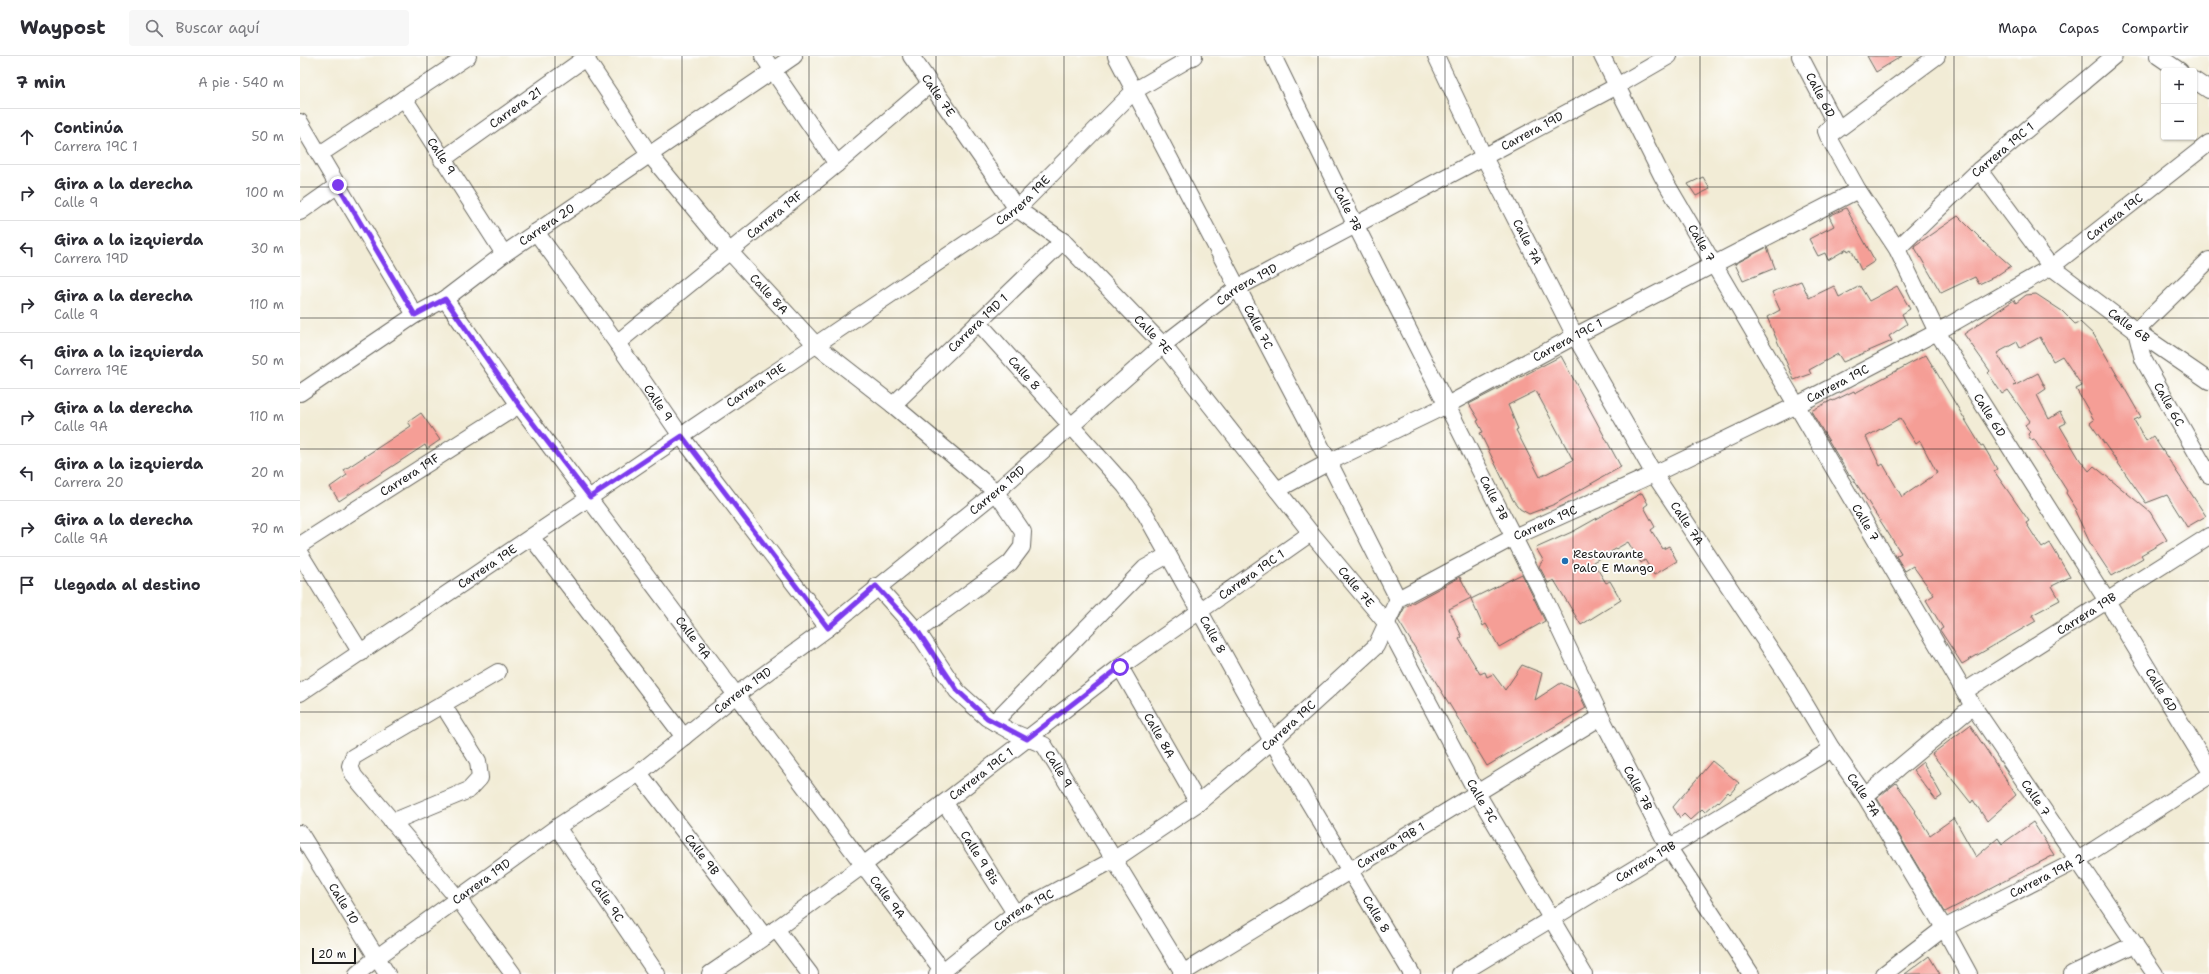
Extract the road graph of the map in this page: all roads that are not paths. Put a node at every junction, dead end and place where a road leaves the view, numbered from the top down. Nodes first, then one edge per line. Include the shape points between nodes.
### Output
1 (468, 56) edge
2 (763, 56) edge
3 (794, 56) edge
4 (911, 56) edge
5 (1116, 56) edge
6 (1194, 56) edge
7 (1273, 56) edge
8 (1436, 56) edge
9 (1602, 56) edge
10 (1669, 56) edge
11 (1800, 56) edge
12 (1937, 56) edge
13 (2114, 56) edge
14 (2158, 56) edge
15 (586, 57) edge
16 (2176, 68) edge
17 (773, 70) junction
18 (2197, 82) edge
19 (930, 84) junction
20 (1617, 86) junction
21 (2209, 90) edge
22 (1134, 91) junction
23 (404, 98) junction
24 (300, 122) edge
25 (1828, 136) junction
26 (2209, 143) edge
27 (320, 154) junction
28 (650, 155) junction
29 (1484, 157) junction
30 (442, 160) junction
31 (837, 164) junction
32 (1979, 170) junction
33 (338, 185) junction
34 (1858, 190) junction
35 (1017, 208) junction
36 (300, 212) edge
37 (1356, 226) junction
38 (536, 232) junction
39 (1062, 240) junction
40 (1897, 249) junction
41 (730, 252) junction
42 (504, 254) junction
43 (2209, 260) edge
44 (1714, 265) junction
45 (2051, 267) junction
46 (1237, 288) junction
47 (445, 299) junction
48 (415, 315) junction
49 (978, 322) junction
50 (2136, 331) junction
51 (1938, 332) junction
52 (1575, 336) junction
53 (617, 342) junction
54 (816, 345) junction
55 (1163, 345) junction
56 (2209, 381) edge
57 (300, 393) edge
58 (519, 405) junction
59 (893, 405) junction
60 (1447, 405) junction
61 (1796, 405) junction
62 (1070, 427) junction
63 (682, 436) junction
64 (1329, 462) junction
65 (1654, 474) junction
66 (2209, 475) edge
67 (1277, 490) junction
68 (996, 492) junction
69 (590, 497) junction
70 (1311, 533) junction
71 (2209, 536) edge
72 (1514, 537) junction
73 (532, 538) junction
74 (300, 545) edge
75 (300, 554) edge
76 (1168, 555) junction
77 (876, 586) junction
78 (1398, 599) junction
79 (2107, 601) junction
80 (1200, 610) junction
81 (1387, 624) junction
82 (828, 628) junction
83 (917, 630) junction
84 (361, 653) junction
85 (1120, 667) junction
86 (498, 672) dead end
87 (1965, 691) junction
88 (300, 693) edge
89 (736, 695) junction
90 (443, 705) junction
91 (1973, 706) junction
92 (1601, 717) junction
93 (994, 722) junction
94 (684, 736) junction
95 (1027, 739) junction
96 (1272, 741) junction
97 (1832, 749) junction
98 (2209, 770) edge
99 (639, 773) junction
100 (2209, 776) edge
101 (1477, 793) junction
102 (1865, 796) junction
103 (945, 803) junction
104 (1198, 804) junction
105 (392, 822) junction
106 (557, 827) junction
107 (300, 833) edge
108 (1669, 848) junction
109 (1115, 860) junction
110 (2078, 860) junction
111 (862, 866) junction
112 (1350, 871) junction
113 (459, 900) junction
114 (1015, 913) junction
115 (1550, 919) junction
116 (1944, 928) junction
117 (770, 933) junction
118 (2135, 944) junction
119 (376, 958) junction
120 (941, 973) edge
121 (357, 974) edge
122 (387, 974) edge
123 (513, 974) edge
124 (657, 974) edge
125 (710, 974) edge
126 (810, 974) edge
127 (1183, 974) edge
128 (1412, 974) edge
129 (1460, 974) edge
130 (1584, 974) edge
131 (1750, 974) edge
132 (1884, 974) edge
133 (1969, 974) edge
134 (2072, 974) edge
135 (2155, 974) edge

1 - 23 street
2 - 17 street
3 - 17 street, Carrera 20
4 - 19 street, Calle 7E
5 - 22 street, Calle 7C
6 - 22 street, Carrera 19E
7 - 37 street, Calle 7B
8 - 29 street, Calle 7A
9 - 20 street, Calle 7
10 - 20 street, Carrera 19D
11 - 25 street, Calle 6D via 1835,123 1826,131
12 - 25 street
13 - 32 street, Carrera 19C 1
14 - 16 street
15 - 28 street, Calle 8A
15 - 30 street, Carrera 21
17 - 28 street, Carrera 20
17 - 31 street
18 - 21 street
19 - 31 street, Carrera 19F
19 - 35 street, Calle 7E
20 - 29 street, Carrera 19D
20 - 44 street, Calle 7 via 1662,176
22 - 35 street, Carrera 19E
22 - 46 street, Calle 7C
23 - 27 street
23 - 30 street, Calle 9
24 - 27 street
25 - 34 street, Calle 6D
26 - 45 street, Carrera 19C
27 - 33 street
28 - 38 street, Carrera 20
28 - 41 street, Calle 8A
29 - 37 street, Carrera 19D
29 - 52 street, Calle 7A
30 - 42 street, Calle 9
31 - 41 street, Carrera 19F
32 - 40 street, Carrera 19C 1
32 - 45 street
33 - 36 street
33 - 48 street
34 - 40 street, Calle 6D
34 - 44 street, Carrera 19C 1
35 - 39 street, Calle 7E
35 - 54 street, Carrera 19E
37 - 46 street, Carrera 19D
37 - 60 street, Calle 7B
38 - 42 street, Carrera 20
38 - 53 street, Calle 9
39 - 49 street, Carrera 19D 1
39 - 55 street, Calle 7E
40 - 51 street, Calle 6D
41 - 53 street, Carrera 19F
41 - 54 street, Calle 8A
42 - 47 street, Carrera 20
43 - 50 street
44 - 52 street, Carrera 19C 1
44 - 61 street, Calle 7
45 - 50 street, Calle 6B
45 - 51 street, Carrera 19C
46 - 55 street, Carrera 19D
46 - 64 street, Calle 7C
47 - 48 street, Carrera 20
47 - 58 street, Calle 9A
48 - 57 street, Carrera 20
49 - 59 street, Carrera 19D 1
49 - 62 street, Calle 8
50 - 56 street, Calle 6B
50 - 66 street, Calle 6C via 2143,359
51 - 61 street, Carrera 19C
51 - 79 street, Calle 6D
52 - 60 street, Carrera 19C 1
52 - 65 street, Calle 7A
53 - 63 street, Calle 9
54 - 59 street, Calle 8A
54 - 63 street, Carrera 19E
55 - 62 street, Carrera 19D
55 - 67 street, Calle 7E
58 - 69 street, Calle 9A
58 - 74 street, Carrera 19F
59 - 68 street, Calle 8A
60 - 64 street, Carrera 19C 1
60 - 72 street, Calle 7B
61 - 65 street, Carrera 19C
61 - 87 street, Calle 7
62 - 68 street, Carrera 19D
62 - 76 street, Calle 8 via 1125,486 1146,515
63 - 69 street, Carrera 19E
63 - 82 street, Calle 9
64 - 67 street, Carrera 19C 1
64 - 78 street, Calle 7C
65 - 72 street, Carrera 19C
65 - 97 street, Calle 7A via 1789,677
67 - 70 street, Calle 7E
68 - 77 street, Carrera 19D
68 - 83 street, Calle 8A via 1023,532 1022,547 1010,563
69 - 73 street, Carrera 19E
69 - 89 street, Calle 9A
70 - 80 street, Carrera 19C 1
70 - 81 street, Calle 7E
71 - 79 street, Carrera 19B
72 - 78 street, Carrera 19C
72 - 92 street, Calle 7B
73 - 84 street, Carrera 19E
73 - 94 street
75 - 84 street
76 - 80 street, Calle 8
76 - 93 street via 1145,568
77 - 82 street, Carrera 19D
77 - 83 street, Calle 9
78 - 81 street, Carrera 19C
79 - 87 street, Carrera 19B
79 - 98 street, Calle 6D
80 - 85 street, Carrera 19C 1
80 - 96 street, Calle 8
81 - 96 street, Carrera 19C via 1376,646
81 - 101 street, Calle 7C
82 - 89 street, Carrera 19D
83 - 93 street, Calle 9 via 957,690
84 - 88 street, Carrera 19E
85 - 95 street, Carrera 19C 1
85 - 104 street, Calle 8A
86 - 90 street
87 - 91 street, Calle 7
89 - 94 street, Carrera 19D
89 - 111 street, Calle 9A
90 - 105 street via 478,761 480,778 469,790
90 - 105 street via 353,757 350,766 354,776
91 - 102 street
91 - 110 street, Calle 7
92 - 101 street, Carrera 19B 1
92 - 108 street, Calle 7B
93 - 95 street, Calle 9
94 - 99 street, Carrera 19D
95 - 103 street, Carrera 19C 1
95 - 109 street, Calle 9 via 1044,745
96 - 104 street, Carrera 19C
96 - 112 street, Calle 8
97 - 102 street, Calle 7A
97 - 108 street, Carrera 19B
99 - 106 street, Carrera 19D
99 - 117 street, Calle 9B
100 - 110 street, Carrera 19A 2
101 - 112 street, Carrera 19B 1
101 - 115 street, Calle 7C
102 - 116 street, Calle 7A
103 - 111 street, Carrera 19C 1
103 - 114 street, Calle 9 Bis
104 - 109 street, Carrera 19C
105 - 113 street
106 - 113 street, Carrera 19D
106 - 124 street, Calle 9C
107 - 119 street, Calle 10
108 - 115 street, Carrera 19B
108 - 131 street, Calle 7B
109 - 114 street, Carrera 19C
109 - 127 street, Calle 9
110 - 116 street, Carrera 19A 2
110 - 118 street, Calle 7
111 - 117 street, Carrera 19C 1
111 - 120 street, Calle 9A
112 - 127 street, Carrera 19B 1
112 - 128 street, Calle 8
113 - 119 street, Carrera 19D
113 - 123 street
114 - 120 street, Carrera 19C
115 - 129 street, Carrera 19B
115 - 130 street, Calle 7C
116 - 132 street, Carrera 19A 2
116 - 133 street, Calle 7A
117 - 125 street, Carrera 19C 1
117 - 126 street, Calle 9B
118 - 134 street
118 - 135 street, Calle 7
119 - 121 street, Carrera 19D
119 - 122 street, Calle 10

